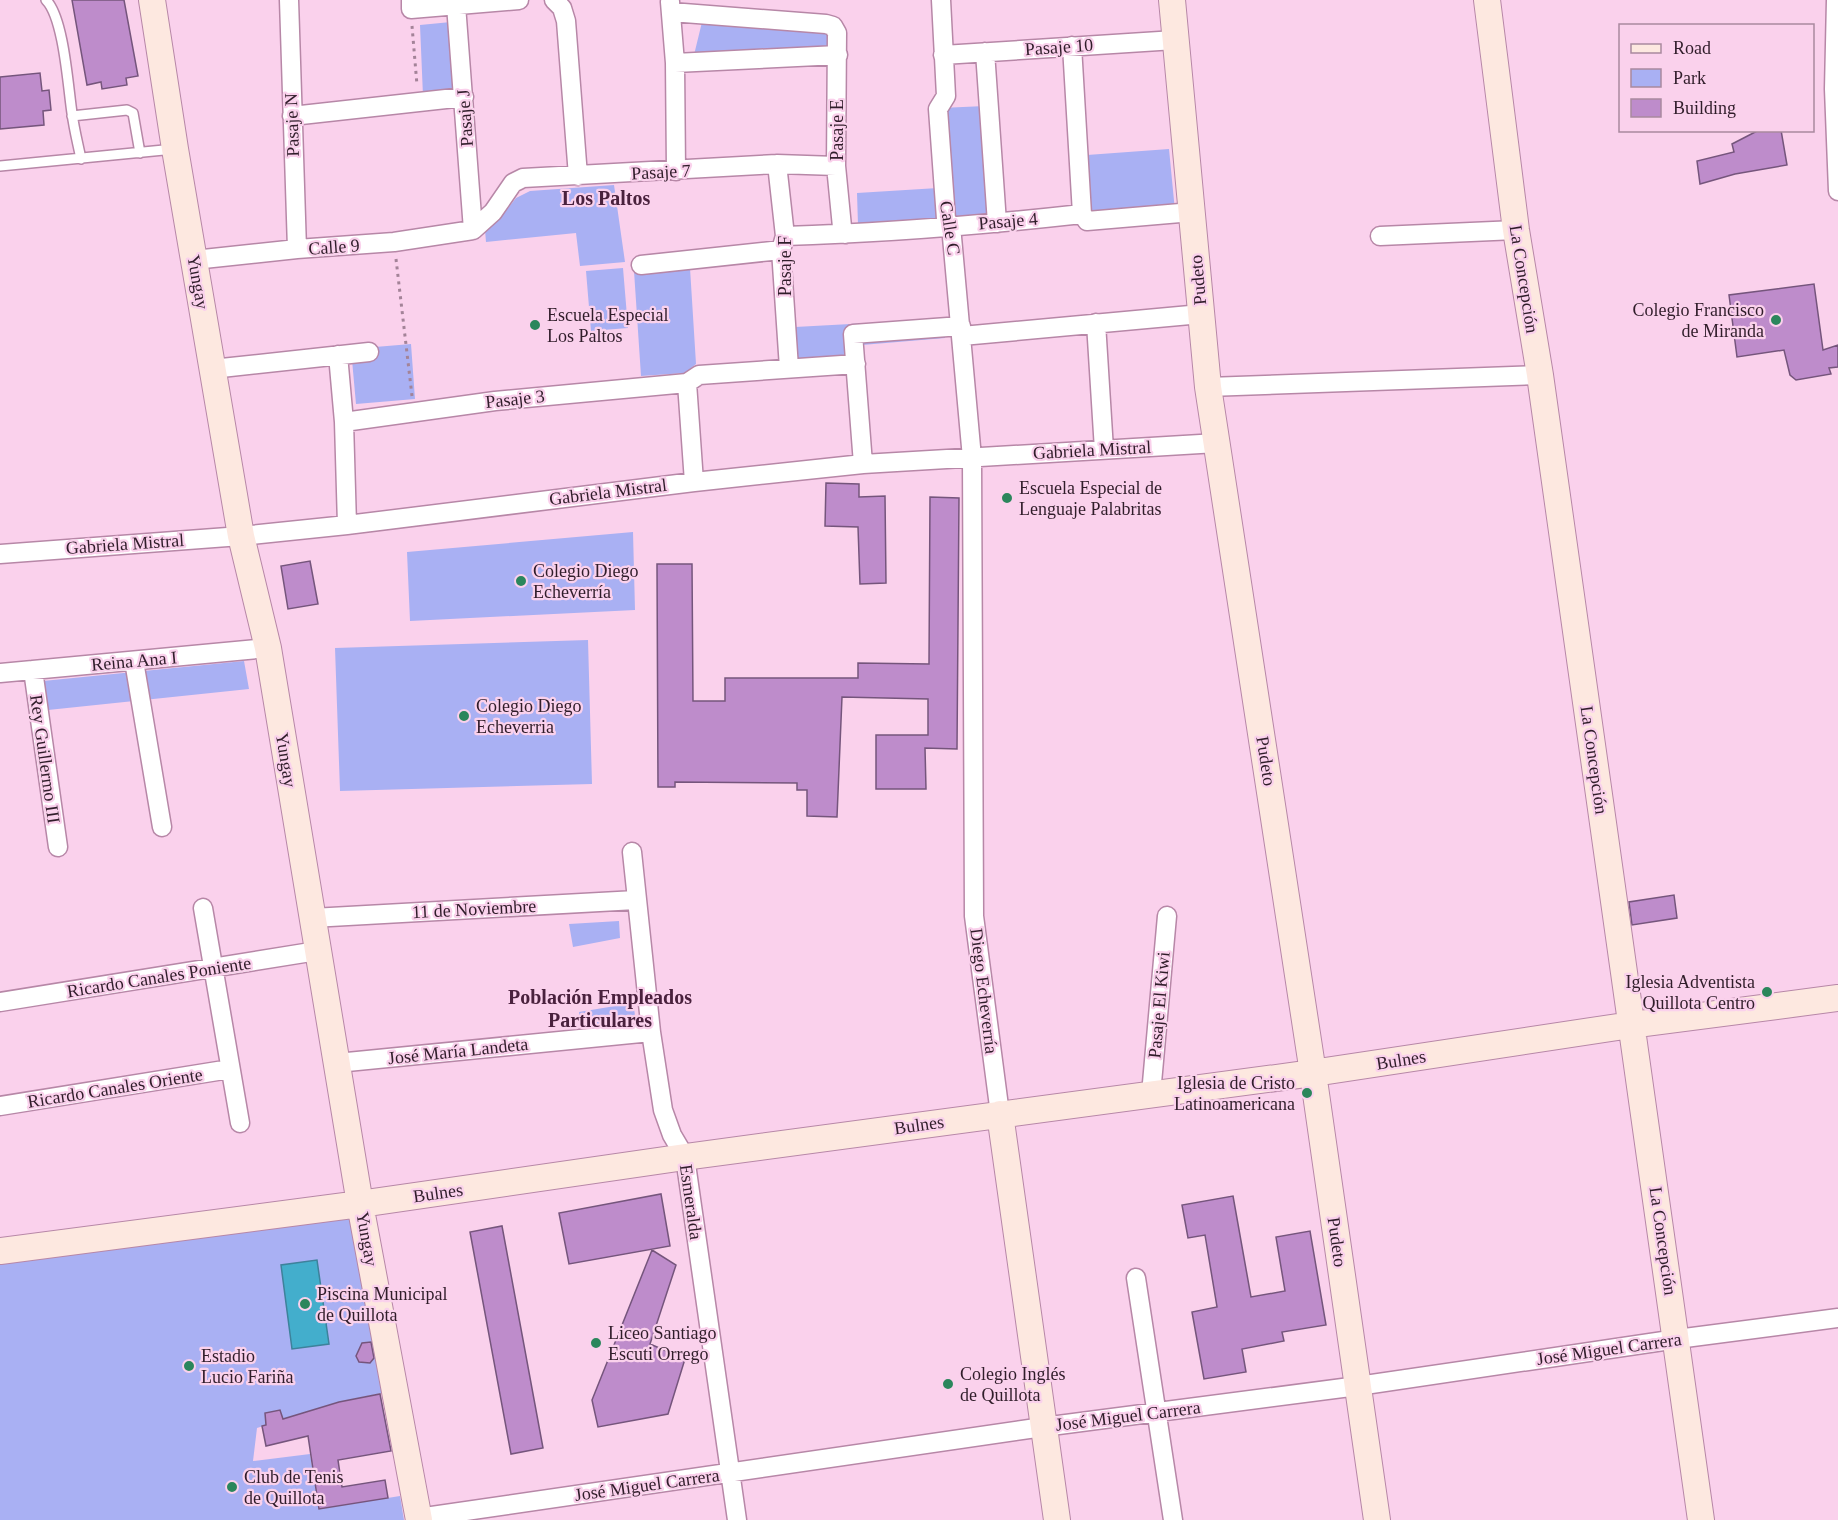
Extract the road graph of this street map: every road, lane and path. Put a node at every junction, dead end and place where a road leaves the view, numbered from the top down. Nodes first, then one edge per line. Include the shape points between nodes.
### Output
1 (46, 0) edge
2 (152, 0) edge
3 (289, 0) edge
4 (519, 0) edge
5 (941, 0) edge
6 (1172, 0) edge
7 (1487, 0) edge
8 (1836, 0) edge
9 (557, 2) edge
10 (411, 4) edge
11 (456, 6) junction
12 (671, 6) edge
13 (1175, 40) junction
14 (1072, 46) junction
15 (985, 52) junction
16 (838, 55) junction
17 (942, 55) junction
18 (675, 63) junction
19 (464, 97) junction
20 (418, 101) junction
21 (72, 116) junction
22 (292, 116) junction
23 (175, 148) junction
24 (140, 153) junction
25 (81, 159) junction
26 (777, 164) junction
27 (0, 166) edge
28 (836, 166) junction
29 (676, 171) junction
30 (578, 176) junction
31 (1838, 188) edge
32 (1192, 212) junction
33 (1082, 214) junction
34 (997, 223) junction
35 (951, 226) junction
36 (473, 230) junction
37 (1516, 230) junction
38 (845, 234) junction
39 (1380, 236) dead end
40 (394, 242) junction
41 (783, 243) junction
42 (297, 249) junction
43 (194, 260) junction
44 (641, 265) dead end
45 (1201, 314) junction
46 (1096, 323) junction
47 (962, 331) junction
48 (369, 352) dead end
49 (338, 355) junction
50 (855, 364) junction
51 (212, 369) junction
52 (789, 369) junction
53 (1540, 375) junction
54 (691, 380) junction
55 (1208, 387) junction
56 (414, 412) junction
57 (344, 422) junction
58 (1217, 443) junction
59 (1104, 450) junction
60 (972, 458) junction
61 (862, 464) junction
62 (694, 482) junction
63 (347, 525) junction
64 (241, 536) junction
65 (0, 554) edge
66 (268, 648) junction
67 (134, 661) junction
68 (33, 670) junction
69 (0, 673) edge
70 (162, 827) dead end
71 (58, 847) dead end
72 (632, 852) dead end
73 (636, 900) junction
74 (203, 908) dead end
75 (1167, 916) dead end
76 (312, 918) junction
77 (317, 951) junction
78 (213, 969) junction
79 (1838, 998) edge
80 (0, 1002) edge
81 (1631, 1025) junction
82 (651, 1032) junction
83 (337, 1063) junction
84 (230, 1069) junction
85 (1313, 1073) junction
86 (1151, 1094) junction
87 (0, 1106) edge
88 (1000, 1114) junction
89 (240, 1124) dead end
90 (686, 1157) junction
91 (360, 1204) junction
92 (0, 1251) edge
93 (1136, 1278) dead end
94 (1838, 1318) edge
95 (1677, 1339) junction
96 (1358, 1386) junction
97 (1158, 1413) junction
98 (1042, 1427) junction
99 (730, 1473) junction
100 (418, 1519) edge
101 (737, 1520) edge
102 (1053, 1520) edge
103 (1173, 1520) edge
104 (1377, 1520) edge
105 (1701, 1520) edge

1 - 21 lane via 58,25
2 - 23 street, Yungay
3 - 22 street, Pasaje N
4 - 11 street
5 - 17 street, Calle C
6 - 13 street, Pudeto
7 - 37 street, La Concepción
8 - 31 street
9 - 30 street via 566,21
10 - 11 street
10 - 20 path
11 - 19 street, Pasaje J
12 - 16 street, Pasaje E via 833,26
12 - 18 street
13 - 14 street, Pasaje 10
13 - 32 street, Pudeto
14 - 15 street, Pasaje 10
14 - 33 street
15 - 17 street, Pasaje 10
15 - 34 street
16 - 18 street
16 - 28 street, Pasaje E
17 - 35 street, Calle C via 946,96 938,109 946,219
18 - 29 street
19 - 20 street
19 - 36 street, Pasaje J
20 - 22 street
21 - 24 lane via 127,110 133,113
21 - 25 lane
22 - 42 street, Pasaje N
23 - 24 lane
23 - 43 street, Yungay
24 - 25 lane
25 - 27 lane
26 - 28 street, Pasaje 7
26 - 29 street, Pasaje 7
26 - 41 street, Pasaje F
28 - 38 street, Pasaje E
29 - 30 street, Pasaje 7
30 - 36 street, Pasaje 7 via 524,178 513,183 493,212
32 - 33 street, Pasaje 4 via 1087,220
32 - 45 street, Pudeto
33 - 34 street, Pasaje 4
34 - 35 street, Pasaje 4
35 - 38 street, Pasaje 4
35 - 47 street, Calle C
36 - 40 street, Calle 9
37 - 39 street
37 - 53 street, La Concepción
38 - 41 street, Pasaje 4
40 - 42 street, Calle 9
40 - 56 path
41 - 44 street, Pasaje 4
41 - 52 street, Pasaje F
42 - 43 street, Calle 9
43 - 51 street, Yungay
45 - 46 street
45 - 55 street, Pudeto
46 - 47 street
46 - 59 street
47 - 50 street via 853,334
47 - 60 street, Calle C
48 - 49 street
49 - 51 street
49 - 57 street
50 - 52 street, Pasaje 3
50 - 61 street
51 - 64 street, Yungay
52 - 54 street, Pasaje 3
53 - 55 street
53 - 81 street, La Concepción
54 - 56 street, Pasaje 3
54 - 62 street
55 - 58 street, Pudeto
56 - 57 street, Pasaje 3
57 - 63 street
58 - 59 street, Gabriela Mistral
58 - 85 street, Pudeto
59 - 60 street, Gabriela Mistral
60 - 61 street, Gabriela Mistral
60 - 88 street, Diego Echeverría via 974,916
61 - 62 street, Gabriela Mistral
62 - 63 street, Gabriela Mistral
63 - 64 street, Gabriela Mistral
64 - 65 street, Gabriela Mistral
64 - 66 street, Yungay
66 - 67 street, Reina Ana I
66 - 76 street, Yungay
67 - 68 street, Reina Ana I
67 - 70 street
68 - 69 street, Reina Ana I
68 - 71 street, Rey Guillermo III
72 - 73 street, Esmeralda
73 - 76 street, 11 de Noviembre
73 - 82 street, Esmeralda
74 - 78 street
75 - 86 street, Pasaje El Kiwi
76 - 77 street, Yungay
77 - 78 street, Ricardo Canales Poniente
77 - 83 street, Yungay
78 - 80 street, Ricardo Canales Poniente
78 - 84 street
79 - 81 street, Bulnes
81 - 85 street, Bulnes
81 - 95 street, La Concepción
82 - 83 street, José María Landeta
82 - 90 street, Esmeralda via 663,1110
83 - 91 street, Yungay
84 - 87 street, Ricardo Canales Oriente
84 - 89 street
85 - 86 street, Bulnes
85 - 96 street, Pudeto
86 - 88 street, Bulnes
88 - 90 street, Bulnes
88 - 98 street, Diego Echeverría
90 - 91 street, Bulnes
90 - 99 street, Esmeralda
91 - 92 street, Bulnes
91 - 100 street, Yungay
93 - 97 street
94 - 95 street, José Miguel Carrera
95 - 96 street, José Miguel Carrera
95 - 105 street, La Concepción
96 - 97 street, José Miguel Carrera
96 - 104 street, Pudeto
97 - 98 street, José Miguel Carrera
97 - 103 street
98 - 99 street, José Miguel Carrera
98 - 102 street, Diego Echeverría
99 - 100 street, José Miguel Carrera
99 - 101 street, Esmeralda

